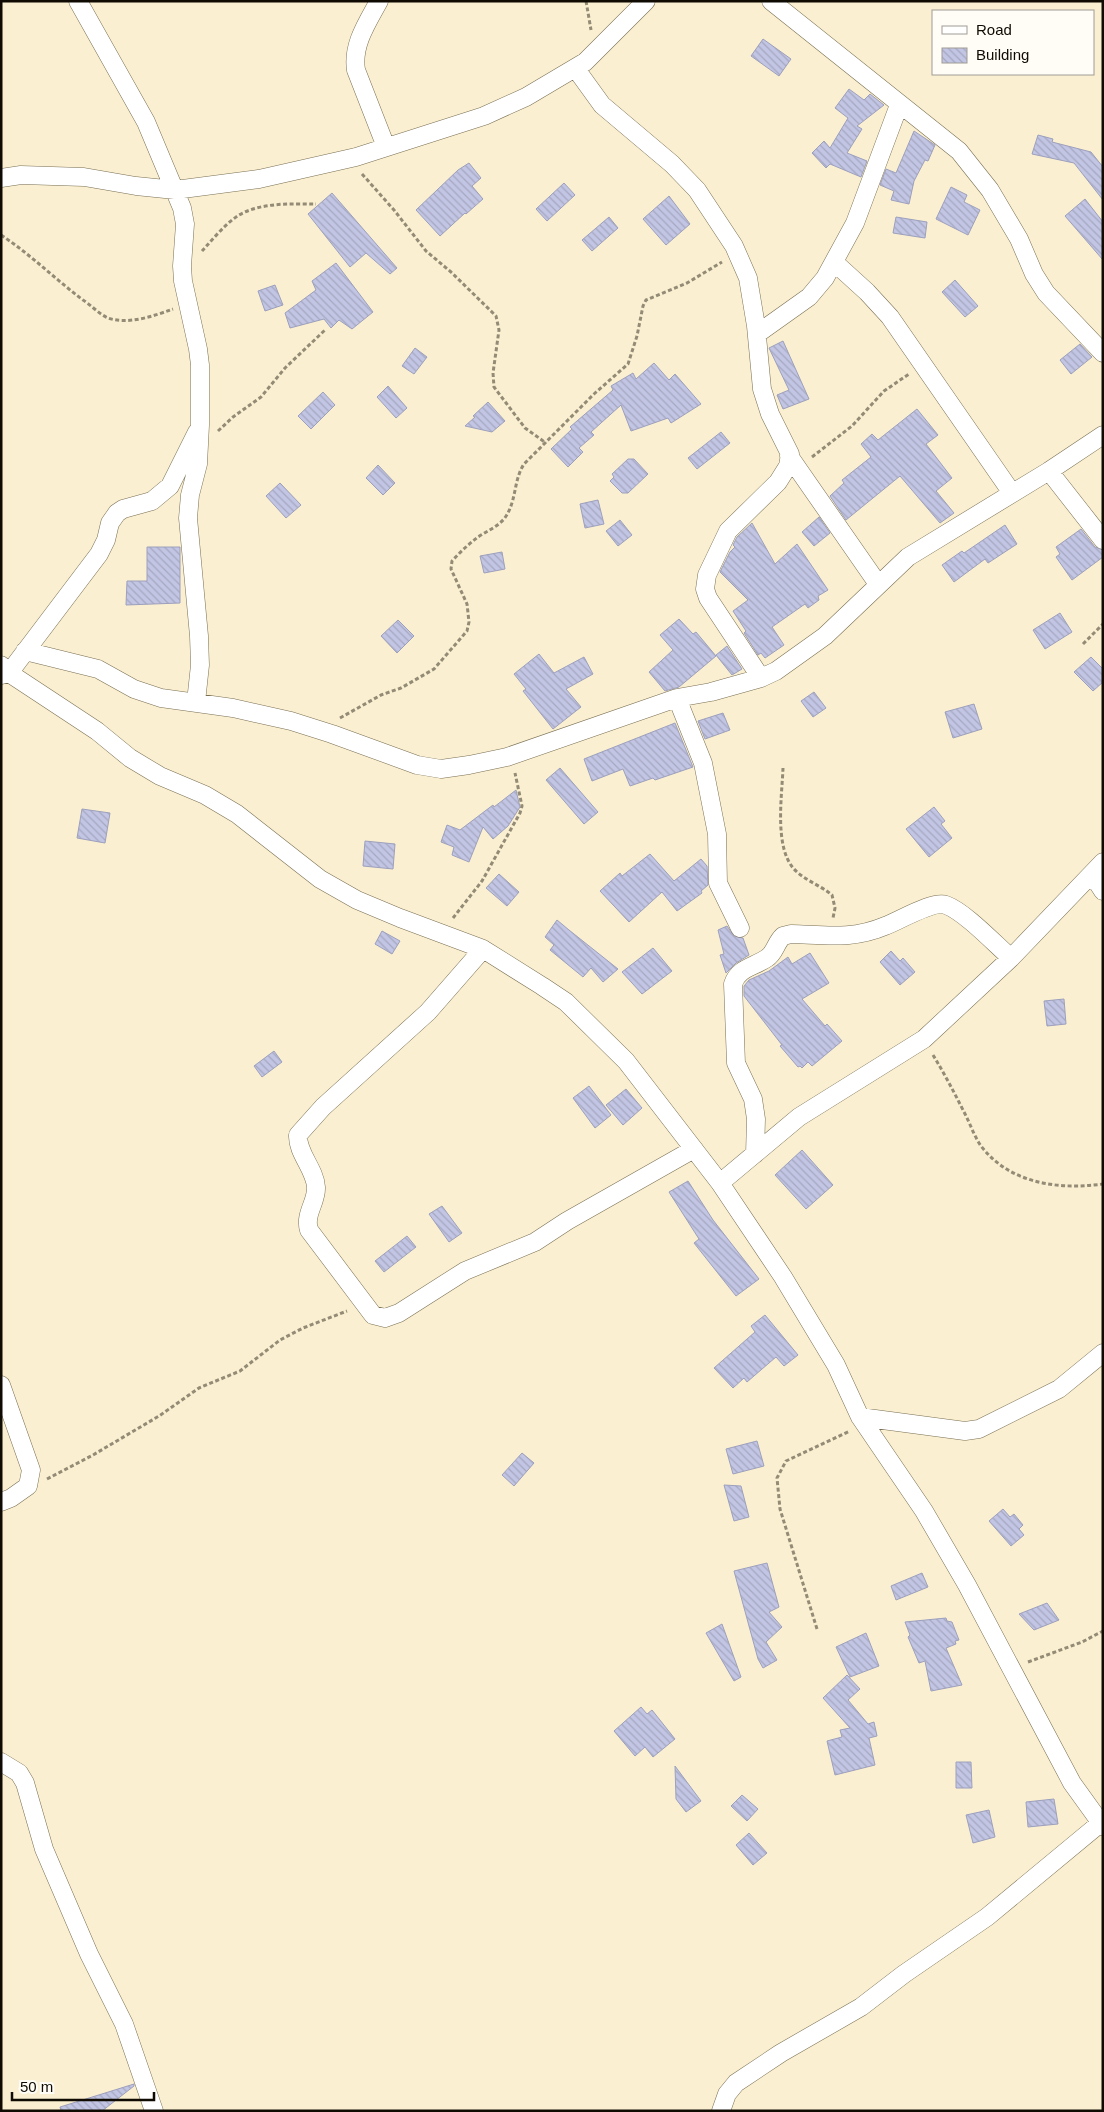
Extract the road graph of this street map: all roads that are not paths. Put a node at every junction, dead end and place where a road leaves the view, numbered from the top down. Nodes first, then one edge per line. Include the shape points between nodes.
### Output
1 (78, 1) edge
2 (379, 1) edge
3 (646, 1) edge
4 (771, 1) edge
5 (576, 69) junction
6 (900, 105) junction
7 (386, 147) junction
8 (1, 178) edge
9 (175, 190) junction
10 (834, 262) junction
11 (757, 334) junction
12 (1103, 353) edge
13 (200, 425) junction
14 (1103, 435) edge
15 (793, 463) junction
16 (1049, 471) junction
17 (1012, 493) junction
18 (1103, 540) edge
19 (878, 584) junction
20 (25, 651) junction
21 (4, 671) edge
22 (761, 678) junction
23 (677, 698) junction
24 (196, 702) junction
25 (1097, 868) edge
26 (1103, 891) edge
27 (740, 928) dead end
28 (483, 949) junction
29 (1011, 958) junction
30 (694, 1149) junction
31 (755, 1154) junction
32 (720, 1183) junction
33 (1103, 1353) edge
34 (1, 1385) edge
35 (862, 1421) junction
36 (1, 1502) edge
37 (1, 1762) edge
38 (1102, 1823) edge
39 (154, 2111) edge
40 (721, 2111) edge

1 - 9 street via 146,122
2 - 7 street via 360,36 354,62
3 - 5 street
4 - 6 street
5 - 7 street via 484,116
5 - 11 street via 602,106 686,177 708,203 738,253 748,278
6 - 10 street via 855,223
6 - 12 street via 959,151 990,190 1046,293
7 - 9 street via 259,179
8 - 9 street via 21,175 84,178
9 - 13 street via 185,224 183,274 198,349
10 - 11 street via 809,297
10 - 17 street via 890,316
11 - 15 street via 762,389
13 - 20 street via 170,486 152,501 117,513 99,554
13 - 24 street via 198,464 188,518 199,636
14 - 16 street
15 - 19 street
15 - 22 street via 728,531 705,581 708,598
16 - 17 street
16 - 18 street
17 - 19 street via 908,557
19 - 22 street via 811,648
20 - 21 street
20 - 24 street via 98,669 134,689 161,698
21 - 28 street via 97,730 130,758 237,814 320,879 357,900
22 - 23 street
23 - 24 street via 512,756 442,768 417,765 291,721
23 - 27 street via 703,763 717,834 718,884
25 - 26 street
25 - 29 street
28 - 30 street via 558,996 589,1024 626,1061
28 - 30 street via 428,1012 323,1107 298,1135 316,1186 307,1218 309,1230 373,1315 384,1318 400,1313 465,1271 542,1239 567,1221
29 - 31 street via 924,1039 799,1117
29 - 31 street via 944,904 930,906 861,935 783,936 770,956 744,970 733,984 736,1063 753,1099
30 - 32 street
31 - 32 street
32 - 35 street via 784,1277 836,1365
33 - 35 street via 1059,1389 973,1431
34 - 36 street via 31,1470 30,1480 23,1489
35 - 38 street via 924,1511 967,1584 1072,1783
37 - 39 street via 19,1773 25,1783 44,1849 89,1954 124,2024
38 - 40 street via 987,1917 861,2007 781,2052 736,2083 727,2094

